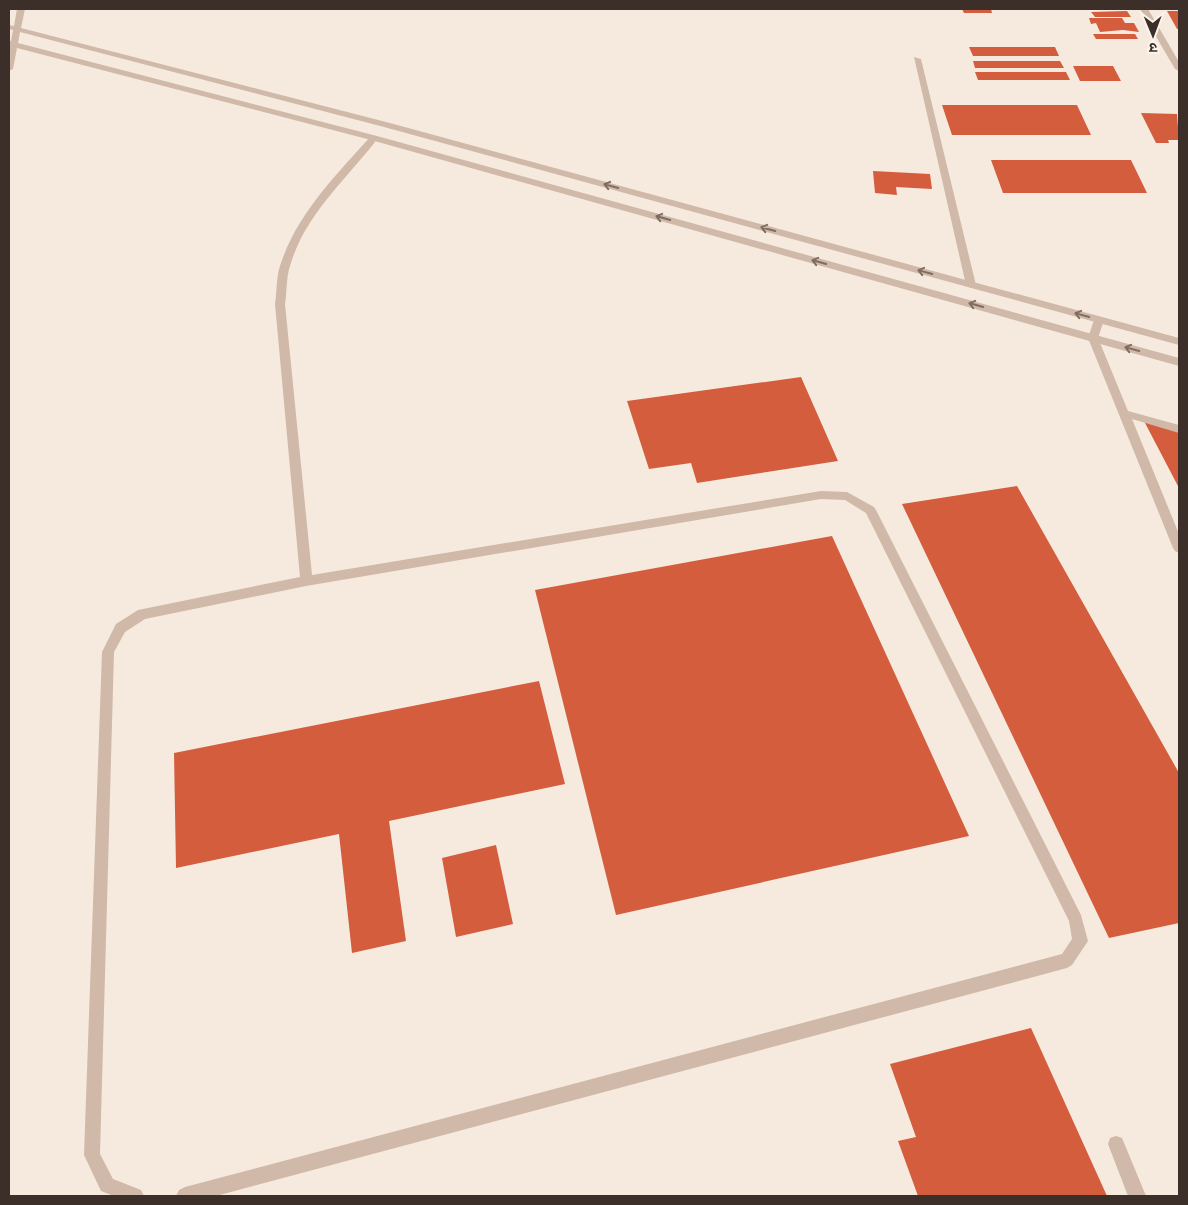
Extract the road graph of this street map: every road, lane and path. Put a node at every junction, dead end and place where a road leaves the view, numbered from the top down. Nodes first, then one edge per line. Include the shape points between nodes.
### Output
1 (21, 9) edge
2 (1144, 9) edge
3 (13, 28) edge
4 (11, 44) edge
5 (917, 59) dead end
6 (9, 69) edge
7 (1179, 69) edge
8 (374, 138) junction
9 (971, 285) junction
10 (1098, 320) junction
11 (1093, 338) junction
12 (1179, 342) edge
13 (1179, 362) edge
14 (1123, 413) junction
15 (1179, 429) edge
16 (1179, 548) edge
17 (306, 581) junction
18 (1116, 1144) dead end
19 (135, 1196) edge
20 (185, 1196) edge
21 (1137, 1196) edge

1 - 3 street
2 - 7 street
3 - 4 street
9 -> 3 street via 387,125
4 - 6 street
4 - 8 street
5 - 9 street
11 -> 8 street
8 - 17 street via 320,200 297,234 284,268 280,304
10 -> 9 street
10 - 11 street
10 - 12 street
13 -> 11 street
11 - 14 street
14 - 15 street
14 - 16 street
17 - 19 street via 142,614 120,628 108,652 92,1155 107,1185
17 - 20 street via 821,495 848,496 870,510 1076,920 1080,941 1066,960
18 - 21 street

